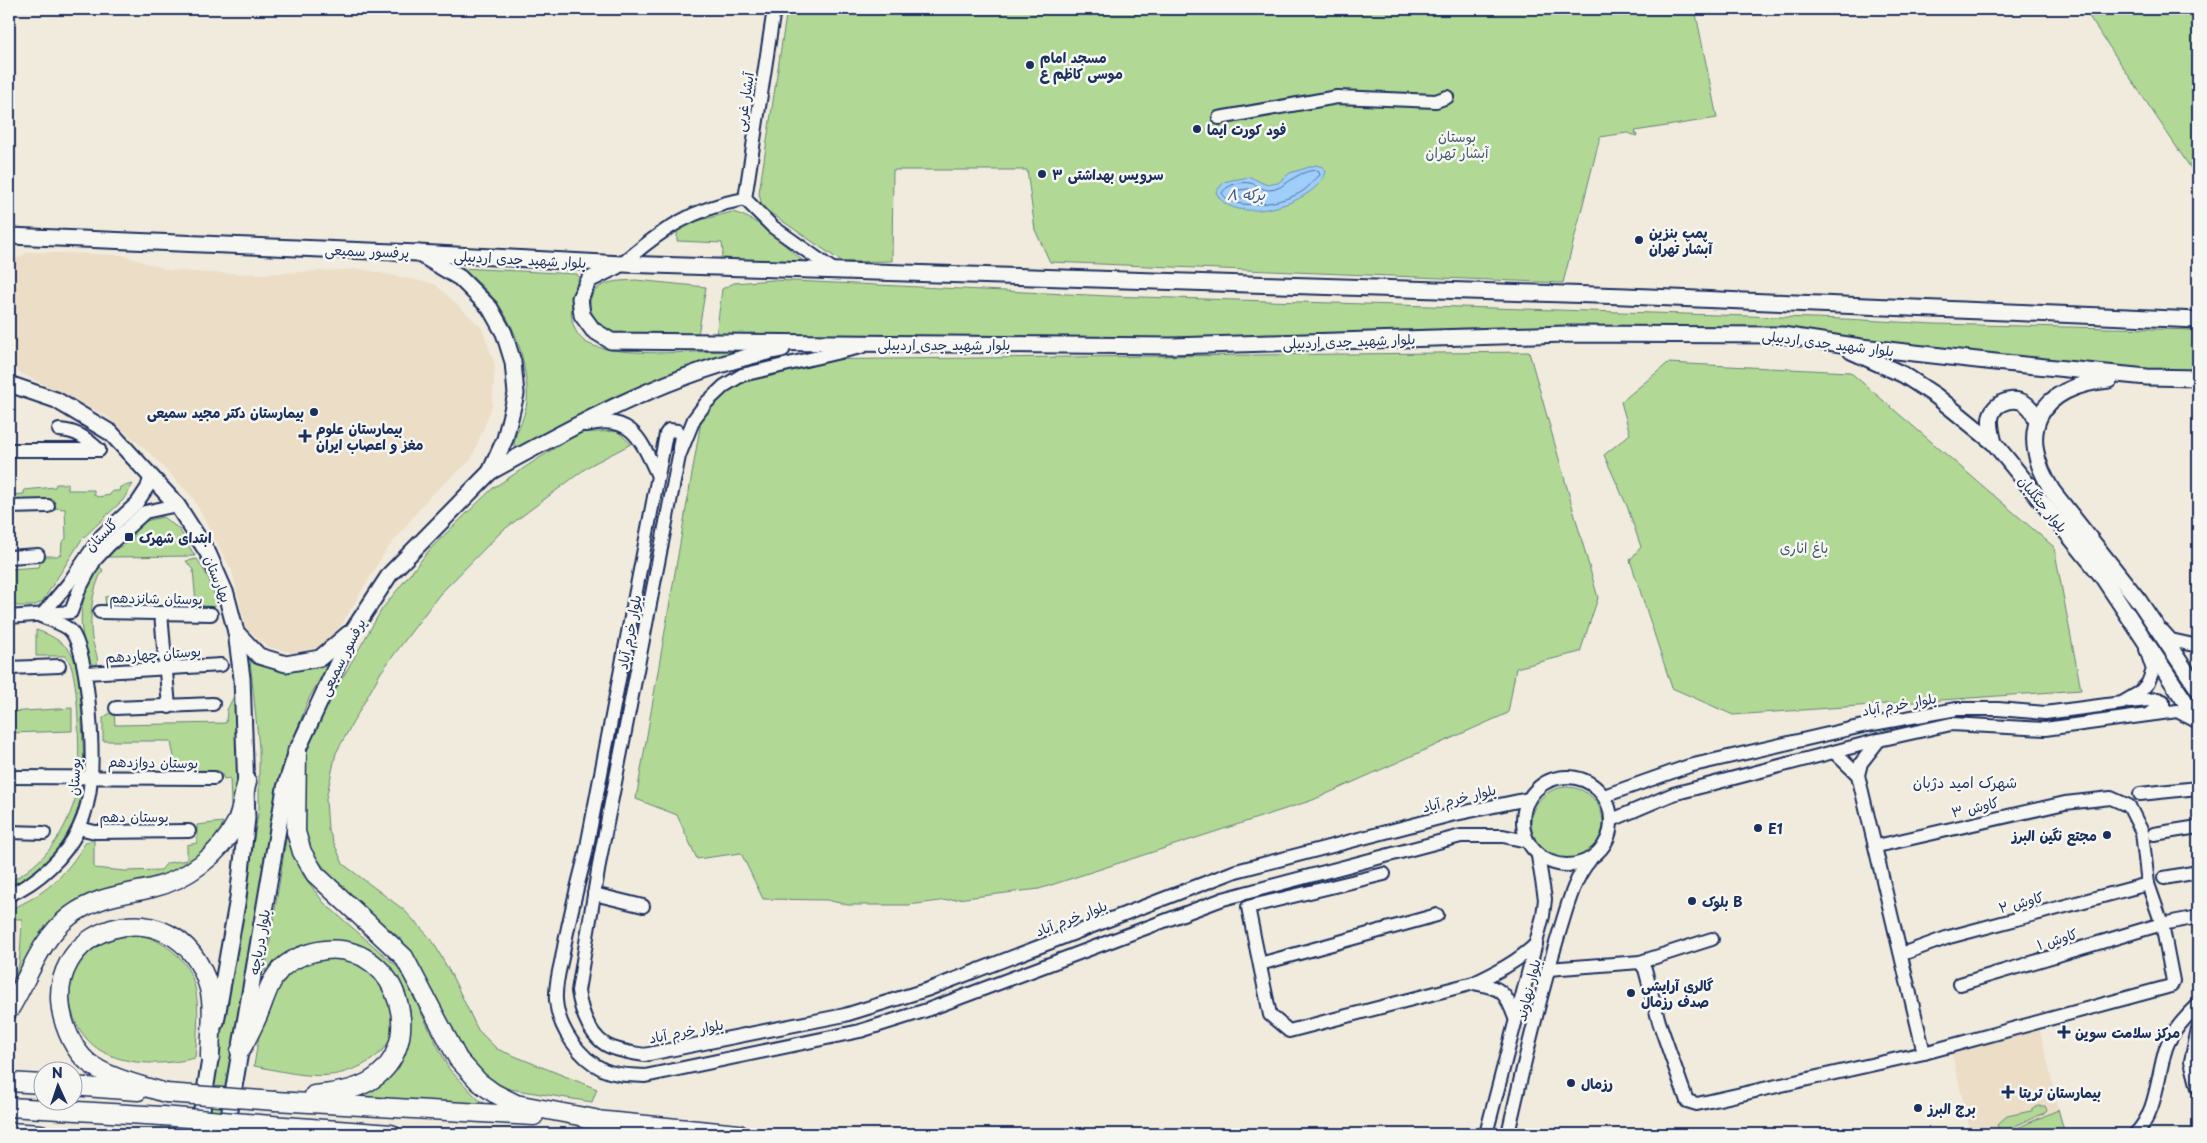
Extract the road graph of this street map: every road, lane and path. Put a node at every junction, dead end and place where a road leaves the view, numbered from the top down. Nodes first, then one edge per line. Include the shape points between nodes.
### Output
1 (774, 9) edge
2 (1448, 97) dead end
3 (1219, 118) dead end
4 (746, 199) junction
5 (9, 230) edge
6 (16, 236) edge
7 (9, 246) edge
8 (418, 253) junction
9 (622, 264) junction
10 (835, 271) junction
11 (2198, 320) edge
12 (817, 342) junction
13 (1834, 343) junction
14 (877, 344) junction
15 (2147, 377) junction
16 (2198, 378) edge
17 (12, 384) edge
18 (2037, 420) junction
19 (59, 430) dead end
20 (562, 432) junction
21 (1994, 443) junction
22 (9, 450) edge
23 (679, 456) junction
24 (490, 472) junction
25 (151, 476) junction
26 (658, 476) junction
27 (177, 505) junction
28 (48, 506) dead end
29 (9, 507) edge
30 (38, 555) dead end
31 (9, 557) edge
32 (2139, 601) junction
33 (71, 612) junction
34 (100, 612) dead end
35 (161, 613) junction
36 (211, 614) dead end
37 (41, 616) junction
38 (9, 617) edge
39 (70, 630) junction
40 (236, 632) junction
41 (352, 632) junction
42 (2141, 633) junction
43 (2198, 646) edge
44 (221, 665) dead end
45 (59, 666) dead end
46 (9, 668) edge
47 (166, 668) junction
48 (86, 674) junction
49 (2198, 689) edge
50 (2122, 703) junction
51 (214, 704) dead end
52 (169, 707) junction
53 (116, 708) dead end
54 (2144, 714) junction
55 (2198, 721) edge
56 (1879, 740) junction
57 (297, 751) junction
58 (1834, 752) junction
59 (1858, 775) junction
60 (91, 776) junction
61 (9, 777) edge
62 (214, 778) dead end
63 (247, 782) junction
64 (2198, 788) edge
65 (2140, 794) dead end
66 (1604, 796) junction
67 (1528, 799) junction
68 (1612, 820) junction
69 (2198, 827) edge
70 (79, 828) junction
71 (189, 831) dead end
72 (9, 832) edge
73 (44, 833) dead end
74 (2154, 834) dead end
75 (1527, 841) junction
76 (1877, 846) junction
77 (1538, 856) junction
78 (584, 857) junction
79 (600, 859) junction
80 (1590, 860) junction
81 (2198, 872) edge
82 (1322, 873) junction
83 (1384, 874) dead end
84 (2164, 878) dead end
85 (2148, 884) junction
86 (1325, 888) junction
87 (1245, 893) junction
88 (594, 894) junction
89 (9, 895) edge
90 (643, 906) dead end
91 (1248, 907) junction
92 (1437, 915) dead end
93 (2198, 917) edge
94 (2162, 924) junction
95 (1712, 939) dead end
96 (1536, 944) junction
97 (1902, 954) junction
98 (1640, 962) junction
99 (1260, 964) junction
100 (1548, 969) junction
101 (1474, 983) junction
102 (1960, 984) dead end
103 (2198, 1006) edge
104 (9, 1010) edge
105 (1515, 1018) junction
106 (2198, 1029) edge
107 (240, 1051) junction
108 (1924, 1054) junction
109 (210, 1057) junction
110 (9, 1082) edge
111 (32, 1083) edge
112 (82, 1087) edge
113 (2198, 1088) edge
114 (166, 1093) junction
115 (275, 1100) junction
116 (9, 1106) edge
117 (595, 1119) junction
118 (9, 1132) edge
119 (41, 1134) edge
120 (198, 1134) edge
121 (226, 1134) edge
122 (391, 1134) edge
123 (740, 1134) edge
124 (1486, 1134) edge
125 (1508, 1134) edge
126 (2135, 1134) edge

1 - 4 street, آبشار غربی
2 - 3 street via 1436,101 1337,97
4 - 9 street via 702,209 676,222
4 - 10 street via 773,227
5 - 6 street
6 - 7 main road
6 - 8 main road, پرفسور سمیعی
8 - 9 main road, بلوار شهید جدی اردبیلی
8 - 24 main road, پرفسور سمیعی via 460,278 490,308 504,333 513,362 516,394 505,438
9 - 10 main road, بلوار شهید جدی اردبیلی
9 - 12 main road, بلوار شهید جدی اردبیلی via 589,280 580,298 582,315 593,330 611,341
10 - 11 main road, بلوار شهید جدی اردبیلی via 1620,296
12 - 14 main road, بلوار شهید جدی اردبیلی
12 - 20 main road via 750,355 684,376
13 - 14 main road, بلوار شهید جدی اردبیلی via 1782,335 1566,334 1172,346
13 - 15 main road, بلوار شهید جدی اردبیلی
13 - 21 main road, بلوار جنگلبان via 1904,375 1936,396
14 - 23 street, بلوار خرم آباد via 742,375 706,403 694,420
15 - 16 main road, بلوار شهید جدی اردبیلی
15 - 18 main road via 2088,382 2064,391 2049,403
17 - 25 main road, بهارستان via 56,400 111,433
18 - 21 main road via 2029,405 2018,401 2006,401 1996,406 1990,428
18 - 32 main road, بلوار جنگلبان via 2034,434 2036,457 2042,475
19 - 22 street via 85,437 99,450
20 - 24 main road
20 - 26 street via 603,421 630,428 643,443
21 - 42 main road, بلوار جنگلبان via 2102,576
23 - 26 street, بلوار خرم آباد via 681,436 678,430 669,430
23 - 79 street, بلوار خرم آباد
24 - 41 main road, پرفسور سمیعی via 390,574
25 - 27 main road, بهارستان
25 - 37 street, گلستان via 137,502 101,536
26 - 78 street, بلوار خرم آباد
27 - 33 street, گلستان via 145,512 110,544 95,560
27 - 40 main road, بهارستان via 208,553 226,594
28 - 29 street
30 - 31 street
32 - 43 street via 2170,640
32 - 49 main road, بلوار جنگلبان
33 - 37 street
33 - 39 street, بوستان
34 - 35 street, بوستان شانزدهم
35 - 36 street, بوستان شانزدهم
35 - 47 street
37 - 38 street
37 - 39 street
39 - 48 street, بوستان
40 - 41 main road via 259,656 286,664 320,658
40 - 63 main road, بهارستان via 242,678
41 - 57 main road, پرفسور سمیعی
42 - 50 street, بلوار خرم آباد via 2153,670 2140,693
42 - 55 main road, بلوار جنگلبان
44 - 47 street, بوستان چهاردهم
45 - 46 street
47 - 48 street, بوستان چهاردهم
47 - 52 street
48 - 60 street, بوستان
50 - 54 street via 2158,699 2163,702 2158,710
50 - 66 street, بلوار خرم آباد via 2045,713 1957,709 1867,725 1689,766
51 - 52 street
52 - 53 street
54 - 55 street via 2177,711
54 - 56 street via 2045,729 1951,724
56 - 58 street
56 - 59 street via 1861,763
57 - 107 main road, بلوار دریاچه via 285,788
57 - 117 highway via 296,832 302,852 316,874 404,957 458,1059 479,1082 516,1104
58 - 59 street
58 - 68 street via 1673,794
59 - 76 street
60 - 61 street, بوستان دوازدهم
60 - 62 street, بوستان دوازدهم
60 - 70 street, بوستان via 87,805
63 - 104 highway via 236,822 206,860 179,879 105,897 69,917 45,942
63 - 109 main road, بلوار دریاچه via 247,818 238,898
64 - 65 street
66 - 67 street via 1587,782 1566,777 1544,784
66 - 68 street
67 - 75 street via 1523,813
67 - 88 street, بلوار خرم آباد via 1451,815 1236,871 928,989 845,1015 644,1055 611,1048 594,1034 580,1009 578,991
68 - 80 street via 1607,843
69 - 74 street
70 - 71 street, بوستان دهم via 95,832
70 - 89 street, بوستان via 65,851 43,874
72 - 73 street
75 - 77 street
75 - 82 street, بلوار خرم آباد via 1503,836 1461,836
76 - 85 street, کاوش ۳ via 2065,803 2111,798 2129,806 2142,832
76 - 97 street
77 - 80 street via 1564,866
77 - 96 street, بلوار نهاوند via 1545,899
78 - 79 street
78 - 87 street, بلوار خرم آباد via 568,920 556,1000 567,1034 590,1062 605,1070 646,1076 860,1031 927,1010
79 - 88 street, بلوار خرم آباد
80 - 100 street, بلوار نهاوند via 1582,870 1568,905
81 - 84 street
82 - 86 street
82 - 87 street, بلوار خرم آباد
83 - 86 street
85 - 94 street
85 - 97 street, کاوش ۲ via 1950,937
86 - 91 street
87 - 91 street
88 - 90 street
91 - 99 street
92 - 99 street
93 - 94 street, کاوش ۱
94 - 102 street, کاوش ۱
94 - 108 street via 2173,981 2167,988
95 - 98 street
96 - 101 street via 1503,970
96 - 105 street, بلوار نهاوند
97 - 108 street
98 - 100 street
98 - 108 street via 1645,969 1678,1077 1687,1101 1692,1104
99 - 101 street via 1270,1015 1289,1031
100 - 125 street, بلوار نهاوند
101 - 105 street via 1496,987 1508,1000
103 - 126 street via 2172,1036 2153,1101
105 - 124 street, بلوار نهاوند
106 - 113 street via 2191,1061
107 - 115 highway via 273,980 293,960 318,951 344,951 373,963 384,973 400,1004 402,1020 400,1038 387,1065 363,1085 347,1091
107 - 121 main road, بلوار دریاچه
109 - 114 highway via 209,988 193,954 173,936 148,925 118,927 94,936 75,952 65,973 60,996 61,1013 76,1050 98,1069
109 - 120 main road, بلوار دریاچه
110 - 111 highway
112 - 114 highway
114 - 115 highway, bridge
115 - 117 highway
116 - 122 highway, bridge
117 - 123 highway
118 - 119 highway

